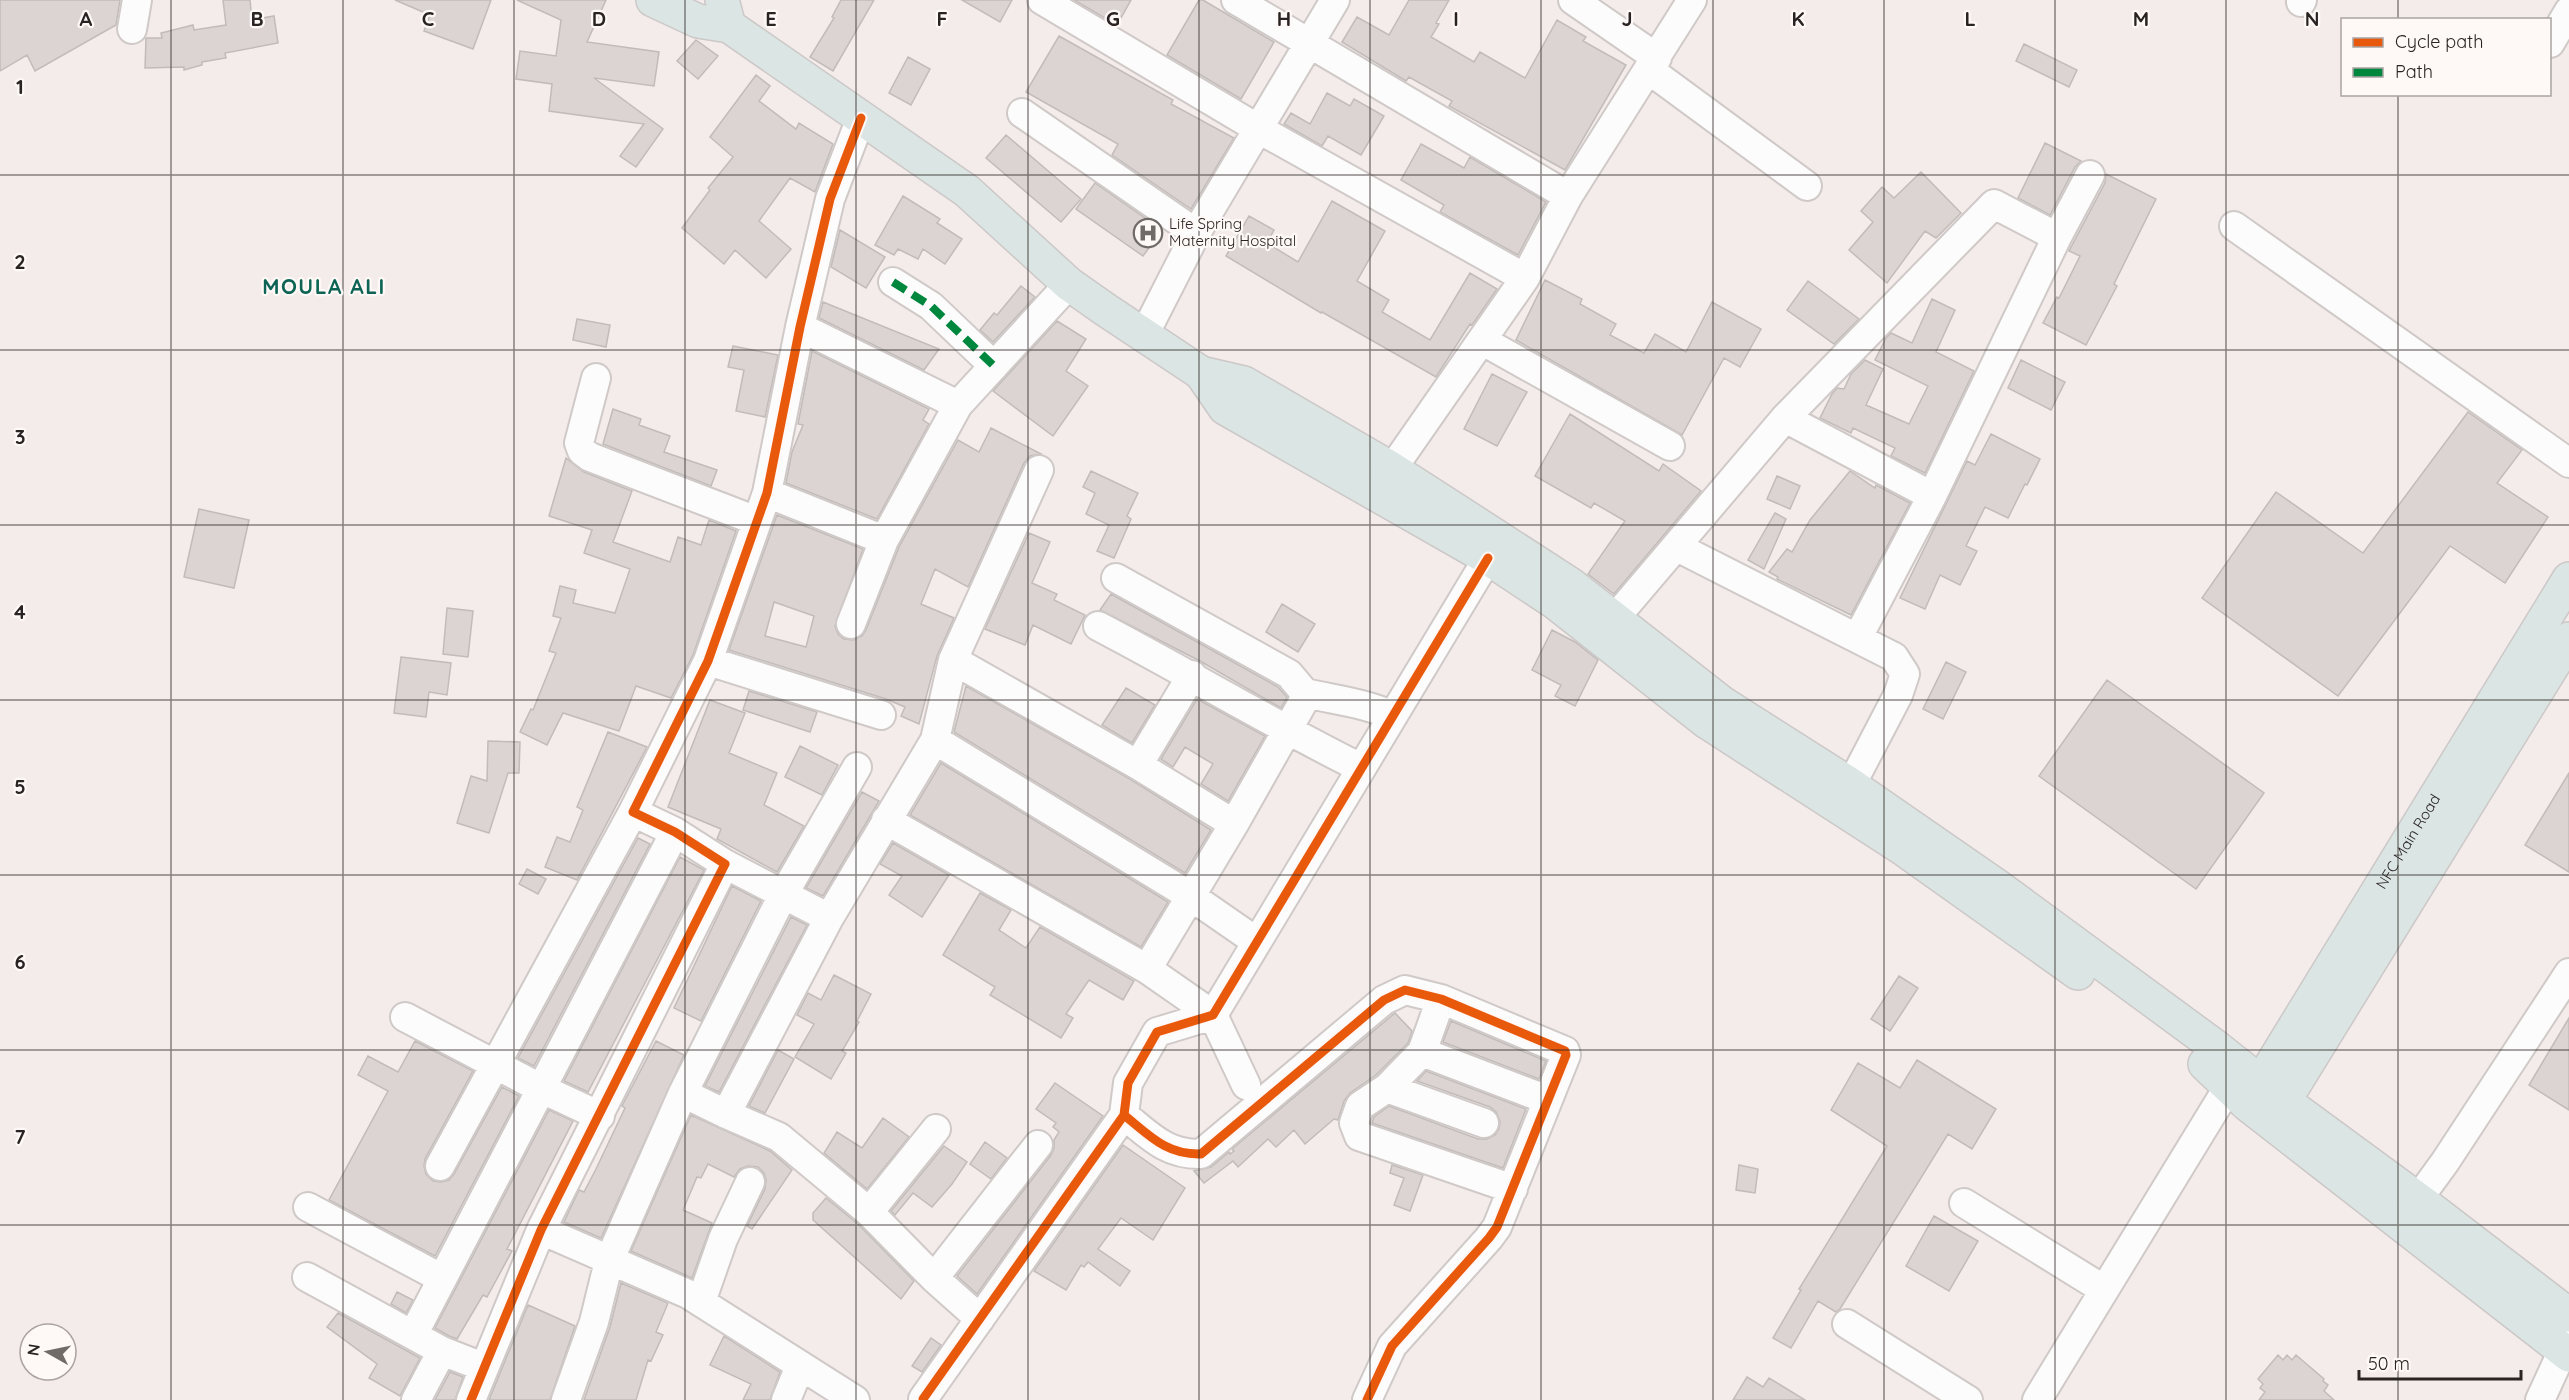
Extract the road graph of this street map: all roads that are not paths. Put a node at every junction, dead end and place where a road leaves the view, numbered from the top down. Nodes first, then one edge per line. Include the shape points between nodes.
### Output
1 (137, 0) edge
2 (1042, 0) edge
3 (1236, 0) edge
4 (1335, 0) edge
5 (1573, 0) edge
6 (1692, 0) edge
7 (673, 4) edge
8 (2569, 11) edge
9 (726, 13) edge
10 (132, 29) dead end
11 (2551, 41) edge
12 (1310, 42) junction
13 (1652, 63) junction
14 (1022, 113) dead end
15 (861, 118) junction
16 (1257, 128) junction
17 (2090, 175) dead end
18 (1806, 186) dead end
19 (1568, 196) junction
20 (2234, 226) dead end
21 (1196, 232) junction
22 (2057, 237) junction
23 (1525, 278) junction
24 (893, 282) dead end
25 (1069, 284) junction
26 (800, 327) junction
27 (1144, 334) junction
28 (1483, 341) junction
29 (994, 366) junction
30 (1201, 373) junction
31 (596, 378) dead end
32 (958, 405) junction
33 (1785, 418) junction
34 (1670, 446) dead end
35 (2569, 463) edge
36 (1392, 469) junction
37 (1039, 470) dead end
38 (767, 493) junction
39 (1932, 496) junction
40 (757, 521) junction
41 (884, 540) junction
42 (1677, 547) junction
43 (1488, 558) junction
44 (1116, 578) dead end
45 (2569, 579) edge
46 (1615, 618) junction
47 (851, 624) dead end
48 (1098, 626) dead end
49 (1858, 637) junction
50 (2569, 639) edge
51 (953, 660) junction
52 (708, 661) junction
53 (2560, 674) edge
54 (1192, 675) junction
55 (1305, 693) junction
56 (881, 715) dead end
57 (1393, 716) junction
58 (1287, 731) junction
59 (935, 740) junction
60 (1138, 765) junction
61 (856, 767) dead end
62 (1361, 768) junction
63 (1851, 785) junction
64 (633, 812) junction
65 (886, 820) junction
66 (1234, 825) junction
67 (675, 832) junction
68 (726, 864) junction
69 (783, 895) junction
70 (1191, 897) junction
71 (829, 918) junction
72 (1257, 942) junction
73 (1147, 969) junction
74 (2569, 973) edge
75 (1441, 999) junction
76 (1213, 1015) junction
77 (405, 1017) dead end
78 (1422, 1052) junction
79 (495, 1065) junction
80 (1246, 1085) dead end
81 (540, 1088) junction
82 (1387, 1088) junction
83 (683, 1093) junction
84 (2258, 1099) junction
85 (1548, 1100) junction
86 (726, 1114) junction
87 (1124, 1115) junction
88 (600, 1116) junction
89 (1484, 1123) dead end
90 (936, 1129) dead end
91 (1038, 1145) dead end
92 (440, 1166) dead end
93 (750, 1182) dead end
94 (1513, 1189) junction
95 (2418, 1199) junction
96 (1964, 1203) dead end
97 (308, 1207) dead end
98 (869, 1212) junction
99 (541, 1230) junction
100 (609, 1261) junction
101 (307, 1277) dead end
102 (441, 1278) junction
103 (934, 1278) junction
104 (2103, 1289) junction
105 (701, 1302) junction
106 (2569, 1315) edge
107 (980, 1319) junction
108 (1847, 1324) dead end
109 (413, 1335) junction
110 (2567, 1348) edge
111 (442, 1351) junction
112 (800, 1366) junction
113 (483, 1367) junction
114 (923, 1399) edge
115 (416, 1400) edge
116 (471, 1400) edge
117 (566, 1400) edge
118 (786, 1400) edge
119 (855, 1400) edge
120 (1367, 1400) edge
121 (1968, 1400) edge
122 (2037, 1400) edge
123 (2540, 1400) edge

1 - 10 street
2 - 16 street
3 - 12 street
4 - 12 street
5 - 13 street
6 - 13 street
7 - 9 main road via 698,21
8 - 11 street
9 - 15 main road
12 - 16 street
12 - 19 street
13 - 18 street
13 - 19 street
14 - 21 street
15 - 25 main road via 967,191
15 - 26 street via 831,199
16 - 21 street
16 - 23 street
17 - 22 street
19 - 23 street
20 - 35 street
21 - 27 street
22 - 33 street via 1994,204
22 - 39 street
23 - 28 street
24 - 29 street via 931,306
25 - 27 main road
25 - 29 street
26 - 32 street
26 - 38 street
27 - 30 main road
28 - 34 street
28 - 36 street
29 - 32 street
30 - 36 main road via 1244,383
30 - 43 main road via 1225,408
31 - 40 street via 579,443 582,451
32 - 41 street
33 - 39 street
33 - 42 street
36 - 46 main road via 1534,560
37 - 51 street
38 - 40 street
38 - 41 street
39 - 49 street
40 - 52 street
41 - 47 street
42 - 46 street
42 - 49 street
43 - 57 street
43 - 84 main road via 1556,603 1707,722 1905,850
44 - 55 street via 1289,674
45 - 84 main road, NFC Main Road
46 - 63 main road via 1722,703
48 - 54 street
49 - 63 street via 1894,657 1905,674
50 - 53 main road, NFC Main Road
51 - 59 street
51 - 60 street
52 - 56 street
52 - 64 street
53 - 84 main road, NFC Main Road
54 - 58 street
54 - 60 street
55 - 57 street via 1373,707
55 - 58 street
57 - 62 street
58 - 62 street
58 - 66 street
59 - 65 street
59 - 70 street
60 - 66 street
61 - 69 street
62 - 72 street
63 - 84 main road via 2216,1047
64 - 67 street
64 - 79 street
65 - 71 street
65 - 73 street
66 - 70 street
67 - 68 street
67 - 81 street
68 - 69 street
68 - 88 street
69 - 71 street
69 - 83 street
70 - 72 street
70 - 73 street
71 - 86 street
72 - 76 street
73 - 76 street
74 - 95 street
75 - 78 street
75 - 85 street via 1565,1051
75 - 87 street via 1405,990 1384,1000 1201,1154 1184,1155 1167,1149
76 - 80 street
76 - 87 street via 1157,1032 1128,1083
77 - 79 street
78 - 82 street
78 - 85 street
79 - 81 street
79 - 92 street
81 - 88 street
81 - 102 street
82 - 89 street
82 - 94 street via 1360,1106 1354,1123 1359,1136
83 - 86 street
83 - 100 street
84 - 95 main road
84 - 104 street
84 - 110 main road
85 - 94 street
86 - 98 street via 779,1137
87 - 107 street
88 - 99 street
90 - 98 street
91 - 103 street
93 - 105 street via 723,1239
94 - 120 street via 1489,1238 1392,1346
95 - 106 main road
96 - 104 street
97 - 102 street
98 - 103 street
99 - 100 street
99 - 113 street
100 - 105 street
100 - 117 street via 594,1322
101 - 109 street
102 - 109 street
103 - 107 street
104 - 122 street
105 - 112 street
107 - 114 street
108 - 121 street
109 - 111 street
110 - 123 street
111 - 113 street
111 - 115 street
112 - 118 street
112 - 119 street
113 - 116 street

